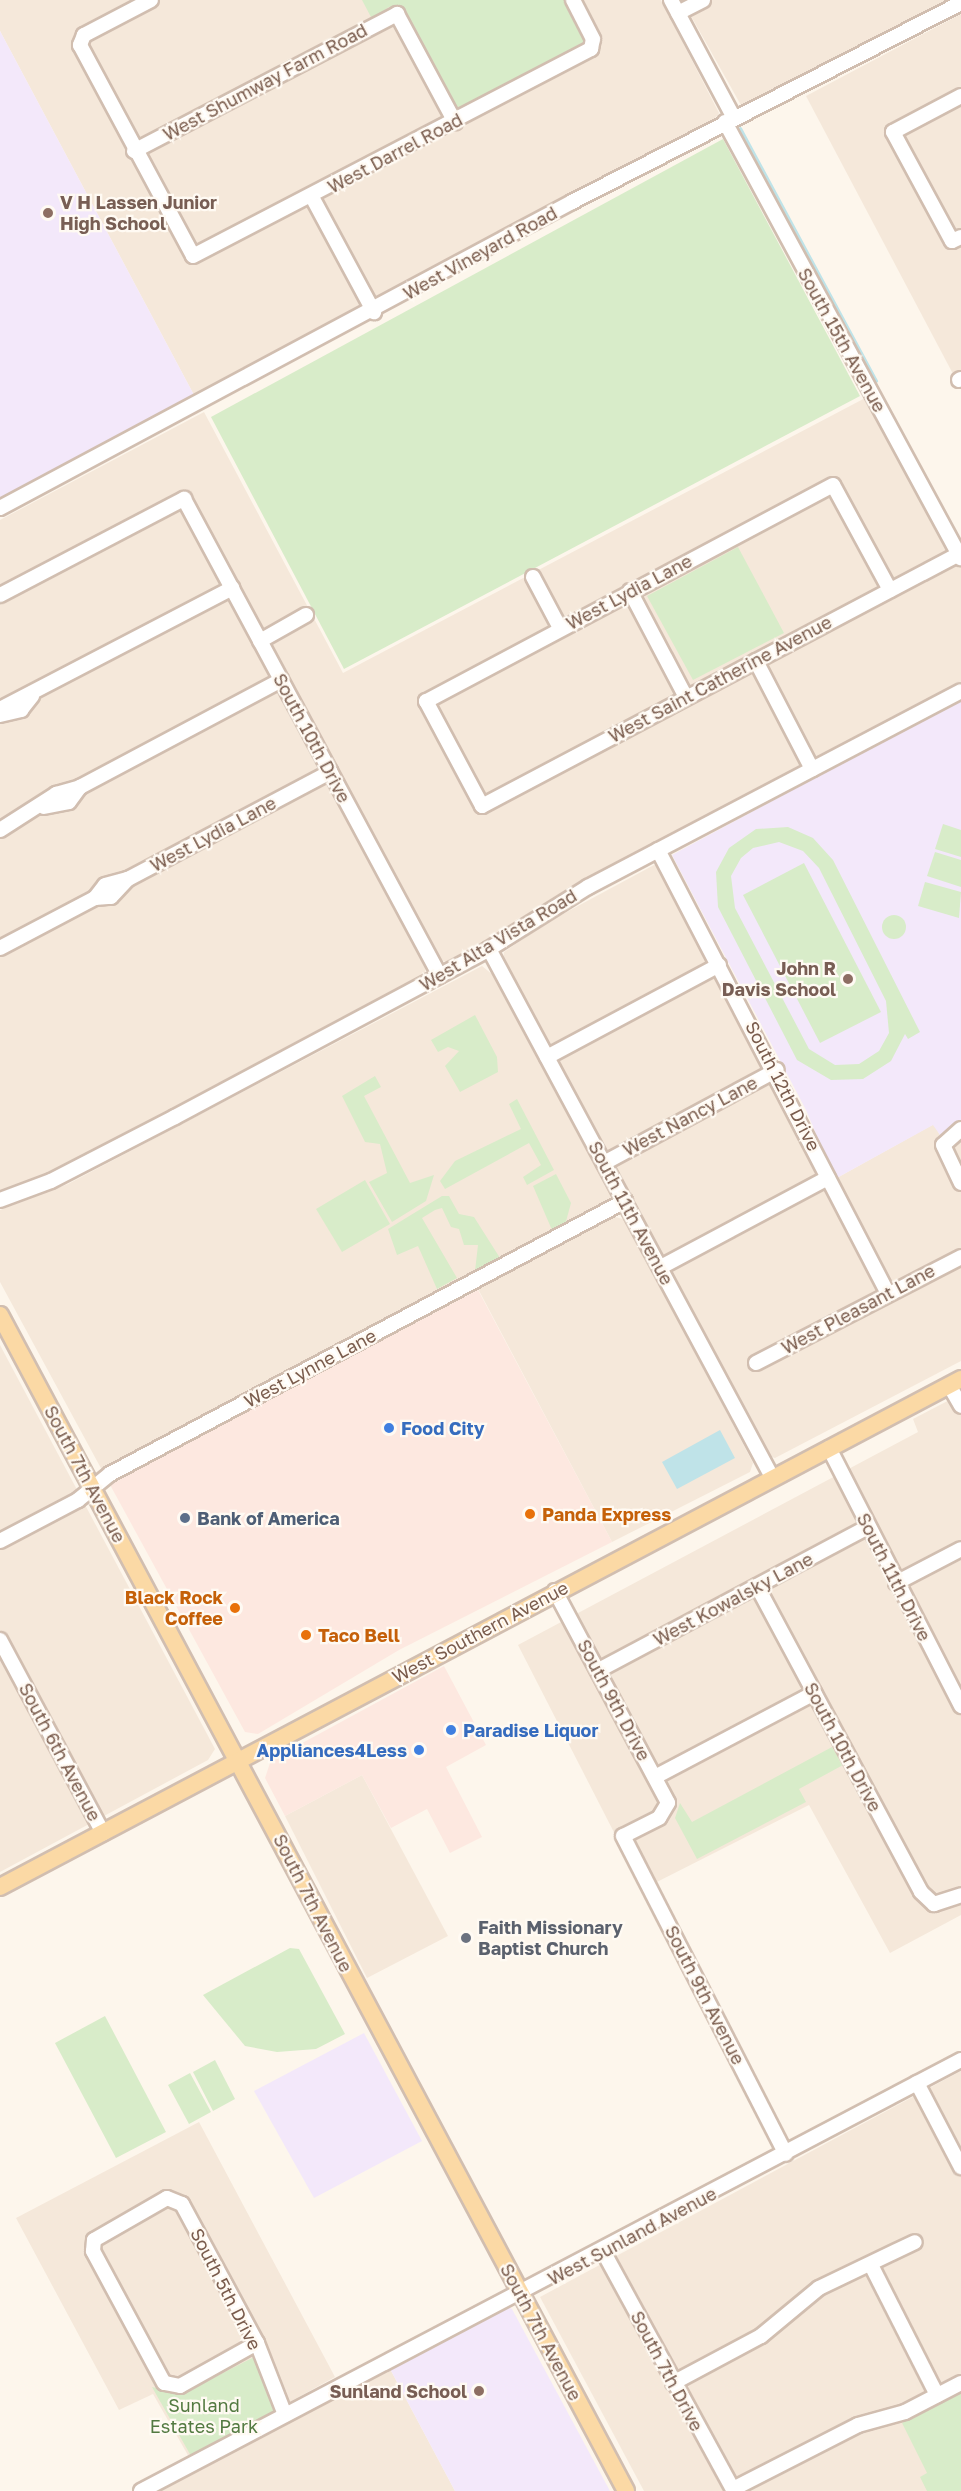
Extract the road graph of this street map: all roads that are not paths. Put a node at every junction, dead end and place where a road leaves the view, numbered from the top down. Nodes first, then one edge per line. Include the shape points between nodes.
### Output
1 (152, 0) edge
2 (573, 0) edge
3 (671, 0) edge
4 (703, 0) edge
5 (961, 3) edge
6 (127, 5) edge
7 (678, 13) junction
8 (961, 96) edge
9 (730, 120) junction
10 (455, 122) junction
11 (134, 151) junction
12 (312, 197) junction
13 (956, 239) edge
14 (374, 312) junction
15 (0, 508) edge
16 (960, 556) edge
17 (533, 577) dead end
18 (232, 588) junction
19 (890, 590) junction
20 (630, 591) junction
21 (0, 595) edge
22 (306, 615) dead end
23 (560, 628) junction
24 (260, 641) junction
25 (756, 661) junction
26 (281, 680) junction
27 (961, 691) edge
28 (32, 696) junction
29 (686, 696) junction
30 (0, 709) edge
31 (0, 715) edge
32 (812, 769) junction
33 (330, 772) junction
34 (482, 806) joint
35 (0, 830) edge
36 (658, 850) junction
37 (0, 948) edge
38 (489, 949) junction
39 (719, 965) junction
40 (440, 976) junction
41 (548, 1057) junction
42 (777, 1070) junction
43 (961, 1129) edge
44 (604, 1163) junction
45 (828, 1178) junction
46 (961, 1183) edge
47 (0, 1200) edge
48 (625, 1201) junction
49 (961, 1257) edge
50 (661, 1267) junction
51 (887, 1292) junction
52 (0, 1315) edge
53 (756, 1362) dead end
54 (955, 1382) edge
55 (961, 1406) edge
56 (829, 1448) junction
57 (772, 1477) junction
58 (92, 1486) junction
59 (868, 1527) junction
60 (0, 1541) edge
61 (961, 1549) edge
62 (896, 1582) junction
63 (757, 1586) junction
64 (555, 1591) junction
65 (0, 1640) edge
66 (598, 1670) junction
67 (814, 1694) junction
68 (959, 1696) edge
69 (239, 1760) junction
70 (655, 1777) junction
71 (103, 1833) junction
72 (623, 1836) joint
73 (0, 1887) edge
74 (961, 1895) edge
75 (961, 2060) edge
76 (917, 2084) junction
77 (786, 2154) junction
78 (961, 2167) edge
79 (915, 2242) dead end
80 (603, 2251) junction
81 (871, 2265) junction
82 (520, 2292) junction
83 (257, 2343) junction
84 (673, 2383) junction
85 (961, 2383) edge
86 (938, 2395) junction
87 (285, 2415) junction
88 (737, 2490) edge
89 (141, 2491) edge
90 (626, 2491) edge

1 - 6 street
2 - 10 street, West Darrel Road via 594,45
3 - 7 street, South 15th Avenue
4 - 7 street
5 - 9 street, West Vineyard Road
6 - 11 street via 84,35 80,45
7 - 9 street, South 15th Avenue
8 - 13 street via 893,132
9 - 14 street, West Vineyard Road
9 - 16 street, South 15th Avenue
10 - 11 street, West Shumway Farm Road via 397,14
10 - 12 street, West Darrel Road
11 - 12 street, West Darrel Road via 193,256
12 - 14 street
14 - 15 street, West Vineyard Road
16 - 19 street, West Saint Catherine Avenue
17 - 23 street
18 - 21 street, South 10th Drive via 184,500
18 - 24 street, South 10th Drive
18 - 28 street
19 - 20 street, West Lydia Lane via 834,485
19 - 25 street, West Saint Catherine Avenue
20 - 23 street, West Lydia Lane
20 - 29 street
22 - 24 street
23 - 34 street, West Lydia Lane via 426,701
24 - 26 street, South 10th Drive
25 - 29 street, West Saint Catherine Avenue
25 - 32 street
26 - 33 street, South 10th Drive
26 - 35 street via 80,787 56,794 44,807
27 - 32 street, West Alta Vista Road
28 - 30 street via 14,698
28 - 31 street via 21,710
29 - 34 street, West Saint Catherine Avenue
32 - 36 street, West Alta Vista Road
33 - 37 street, West Lydia Lane via 128,879 105,885 95,898
33 - 40 street, South 10th Drive
36 - 38 street, West Alta Vista Road via 554,905
36 - 39 street, South 12th Drive
38 - 40 street, West Alta Vista Road
38 - 41 street, South 11th Avenue
39 - 41 street
39 - 42 street, South 12th Drive
40 - 47 street, West Alta Vista Road via 51,1181
41 - 44 street, South 11th Avenue
42 - 44 street, West Nancy Lane
42 - 45 street, South 12th Drive
43 - 46 street via 943,1140
44 - 48 street, South 11th Avenue
45 - 50 street
45 - 51 street, South 12th Drive
48 - 50 street, South 11th Avenue
48 - 58 street, West Lynne Lane
49 - 51 street, West Pleasant Lane
50 - 57 street, South 11th Avenue
51 - 53 street, West Pleasant Lane
52 - 58 main road, South 7th Avenue
54 - 55 street
54 - 56 main road, West Southern Avenue
56 - 57 main road, West Southern Avenue
56 - 59 street, South 11th Drive
57 - 64 main road, West Southern Avenue
58 - 60 street, West Lynne Lane via 78,1500
58 - 69 main road, South 7th Avenue
59 - 62 street, South 11th Drive
59 - 63 street, West Kowalsky Lane
61 - 62 street
62 - 68 street, South 11th Drive
63 - 66 street, West Kowalsky Lane
63 - 67 street, South 10th Drive
64 - 66 street, South 9th Drive
64 - 69 main road, West Southern Avenue
65 - 71 street, South 6th Avenue
66 - 70 street, South 9th Drive
67 - 70 street
67 - 74 street, South 10th Drive via 921,1892 934,1904
69 - 71 main road, West Southern Avenue
69 - 82 main road, South 7th Avenue
70 - 72 street, South 9th Drive via 667,1810
71 - 73 main road, West Southern Avenue
72 - 77 street, South 9th Avenue
75 - 76 street, West Sunland Avenue
76 - 77 street, West Sunland Avenue
76 - 78 street
77 - 80 street, West Sunland Avenue
79 - 81 street
80 - 82 street, West Sunland Avenue
80 - 84 street, South 7th Drive
81 - 84 street via 819,2288 761,2336
81 - 86 street
82 - 87 street, West Sunland Avenue
82 - 90 main road, South 7th Avenue
83 - 83 street, South 5th Drive via 175,2199 167,2198 94,2240 93,2251 164,2383 171,2386
83 - 87 street, South 5th Drive via 268,2383
84 - 88 street, South 7th Drive
85 - 86 street
86 - 88 street via 905,2412 858,2425
87 - 89 street, West Sunland Avenue

